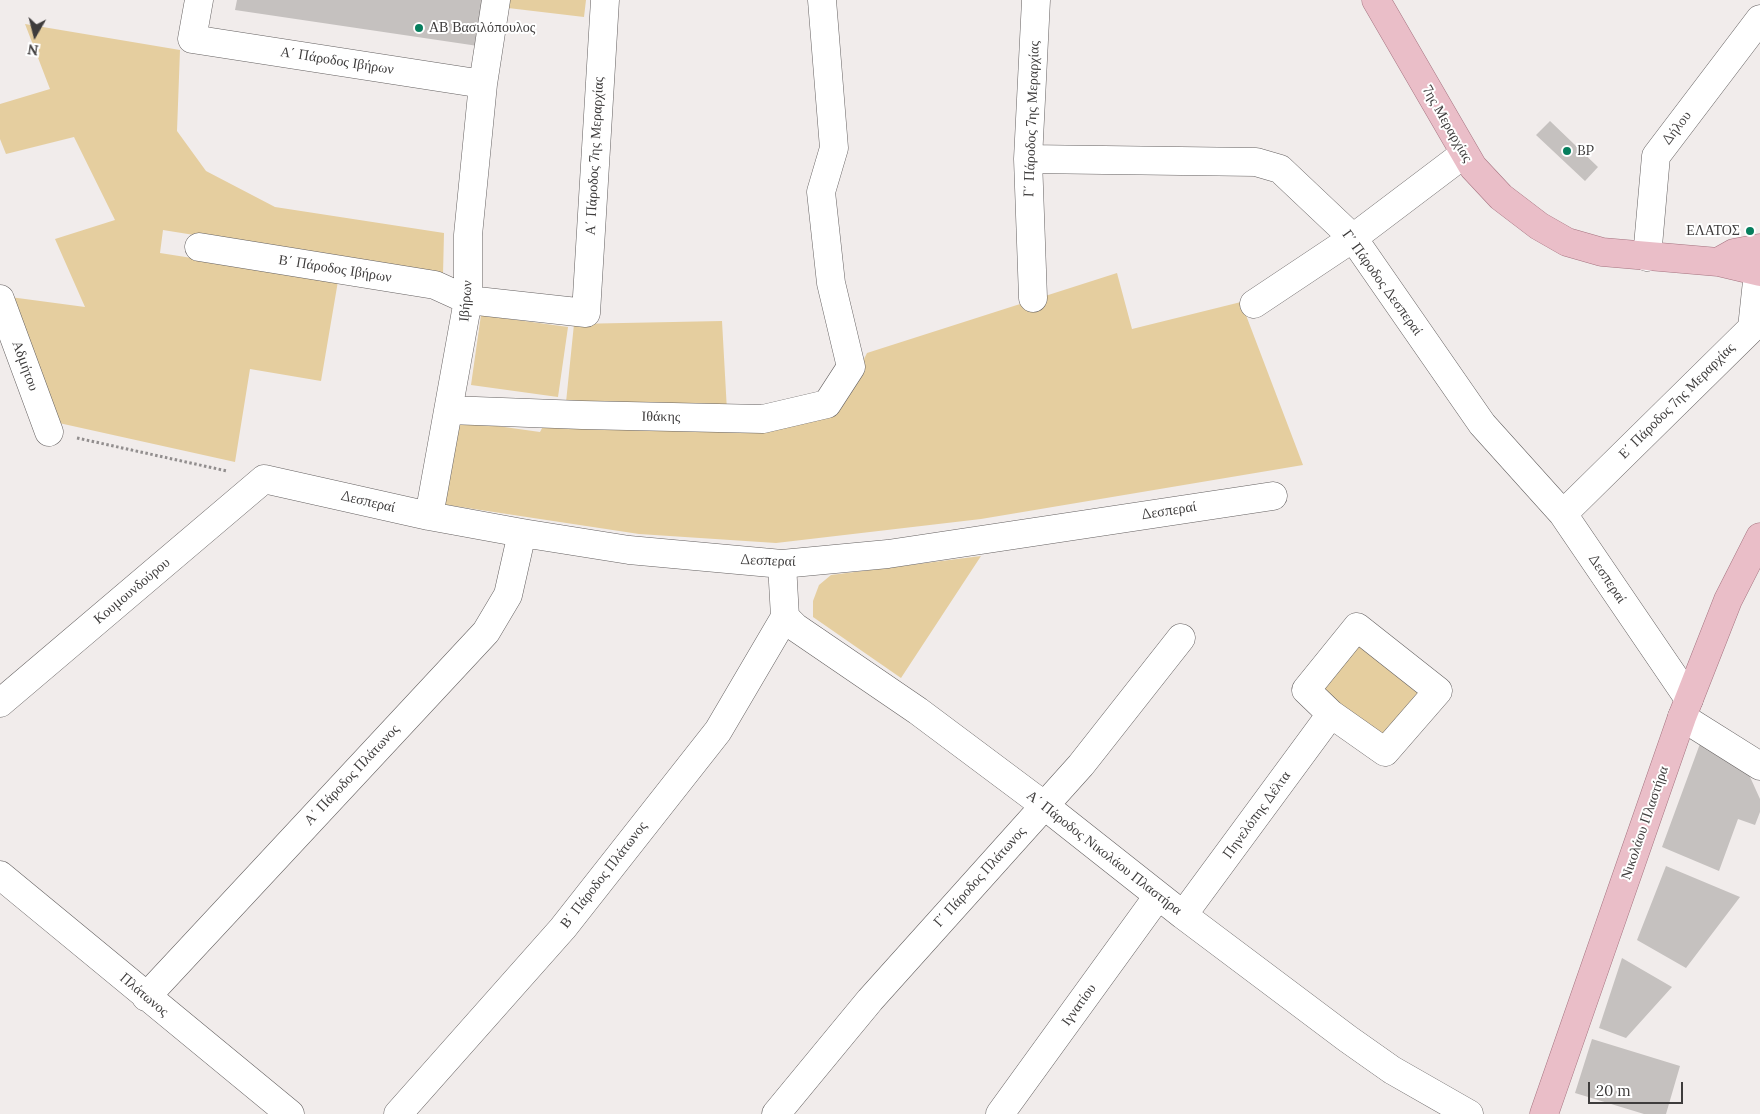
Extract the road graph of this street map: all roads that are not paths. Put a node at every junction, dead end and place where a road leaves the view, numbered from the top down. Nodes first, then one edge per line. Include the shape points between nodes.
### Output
1 (199, 0) edge
2 (496, 0) edge
3 (605, 0) edge
4 (822, 0) edge
5 (1036, 0) edge
6 (1376, 0) edge
7 (1760, 19) edge
8 (483, 84) junction
9 (1464, 154) junction
10 (1028, 159) junction
11 (1353, 238) junction
12 (200, 247) dead end
13 (1647, 257) junction
14 (1759, 264) edge
15 (1033, 298) dead end
16 (0, 299) edge
17 (468, 300) junction
18 (1254, 304) dead end
19 (586, 313) joint
20 (449, 410) junction
21 (50, 432) road end
22 (1517, 465) joint
23 (264, 479) joint
24 (1274, 496) dead end
25 (1563, 514) junction
26 (429, 516) junction
27 (522, 533) junction
28 (1760, 537) edge
29 (782, 564) junction
30 (785, 617) junction
31 (1181, 638) dead end
32 (0, 703) edge
33 (1685, 708) junction
34 (1331, 714) junction
35 (1760, 766) edge
36 (1045, 806) junction
37 (0, 875) edge
38 (1158, 896) junction
39 (1183, 915) junction
40 (146, 996) junction
41 (290, 1114) edge
42 (398, 1114) edge
43 (776, 1114) edge
44 (1000, 1114) edge
45 (1469, 1114) edge
46 (1544, 1114) edge

1 - 8 street, Α΄ Πάροδος Ιβήρων via 192,39
2 - 8 street, Ιβήρων
3 - 19 street, Α΄ Πάροδος 7ης Μεραρχίας
4 - 20 street, Ιθάκης via 834,148 821,192 831,283 851,367 827,404 763,419
5 - 10 street, Γ΄ Πάροδος 7ης Μεραρχίας
6 - 9 main road, 7ης Μεραρχίας
7 - 13 street, Δήλου via 1656,156
8 - 17 street, Ιβήρων via 468,235
9 - 11 street
9 - 13 main road, 7ης Μεραρχίας via 1501,197 1554,235 1602,252
10 - 11 street, Γ΄ Πάροδος Δεσπεραί via 1256,162 1280,169
10 - 15 street, Γ΄ Πάροδος 7ης Μεραρχίας
11 - 18 street
11 - 22 street, Γ΄ Πάροδος Δεσπεραί via 1482,424
12 - 17 street, Β΄ Πάροδος Ιβήρων via 435,285
13 - 14 main road, 7ης Μεραρχίας via 1718,262 1734,254
14 - 25 street, Ε΄ Πάροδος 7ης Μεραρχίας via 1752,328
16 - 21 street, Αδμήτου
17 - 19 street, Β΄ Πάροδος Ιβήρων
17 - 20 street, Ιβήρων
20 - 26 street, Ιβήρων
22 - 25 street, Δεσπεραί
23 - 26 street, Δεσπεραί
23 - 32 street, Κουμουνδούρου
24 - 29 street, Δεσπεραί via 888,554
25 - 33 street, Δεσπεραί
26 - 27 street, Δεσπεραί
27 - 29 street, Δεσπεραί via 629,550
27 - 40 street, Α΄ Πάροδος Πλάτωνος via 508,595 486,632
28 - 33 main road, Νικολάου Πλαστήρα via 1728,600
29 - 30 street
30 - 36 street, Α΄ Πάροδος Νικολάου Πλαστήρα
30 - 42 street, Β΄ Πάροδος Πλάτωνος via 718,731 563,928
31 - 36 street, Γ΄ Πάροδος Πλάτωνος
33 - 35 street
33 - 46 main road, Νικολάου Πλαστήρα
34 - 34 street via 1306,690 1356,627 1438,691 1385,752
34 - 39 street, Πηνελόπης Δέλτα
36 - 38 street, Α΄ Πάροδος Νικολάου Πλαστήρα
36 - 43 street, Γ΄ Πάροδος Πλάτωνος via 870,1000
37 - 40 street, Πλάτωνος
38 - 39 street, Α΄ Πάροδος Νικολάου Πλαστήρα
38 - 44 street, Ιγνατίου
39 - 45 street, Α΄ Πάροδος Νικολάου Πλαστήρα via 1392,1070
40 - 41 street, Πλάτωνος

